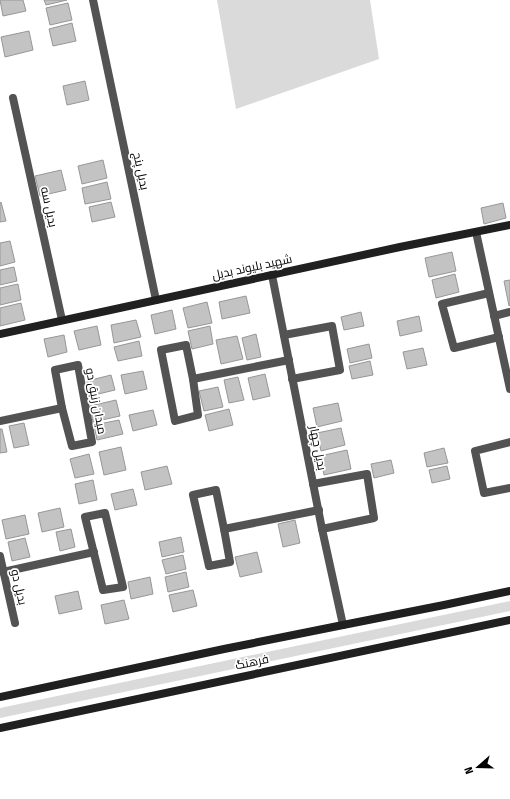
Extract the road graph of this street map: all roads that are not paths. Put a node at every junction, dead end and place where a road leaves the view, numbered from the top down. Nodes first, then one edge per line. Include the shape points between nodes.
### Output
1 (93, 0) edge
2 (12, 98) dead end
3 (510, 225) edge
4 (476, 232) junction
5 (272, 275) junction
6 (489, 293) junction
7 (156, 300) junction
8 (510, 312) edge
9 (494, 316) junction
10 (62, 320) junction
11 (0, 334) edge
12 (284, 335) junction
13 (499, 337) junction
14 (289, 360) junction
15 (193, 379) junction
16 (292, 379) junction
17 (510, 389) edge
18 (62, 408) junction
19 (0, 421) edge
20 (510, 442) edge
21 (313, 484) junction
22 (510, 488) edge
23 (318, 510) junction
24 (224, 529) junction
25 (322, 529) junction
26 (94, 552) junction
27 (0, 556) edge
28 (4, 572) junction
29 (510, 591) edge
30 (4, 594) edge
31 (510, 620) edge
32 (15, 623) dead end
33 (343, 625) junction
34 (0, 697) edge
35 (0, 728) edge

1 - 7 street, بدیل پنج
2 - 10 street, بدیل سه
3 - 4 main road, شهید بلیوند بدیل
4 - 5 main road, شهید بلیوند بدیل
4 - 6 street
5 - 7 main road, شهید بلیوند بدیل
5 - 12 street, بدیل چهار
6 - 9 street
6 - 13 street via 442,304 454,348
7 - 10 main road, شهید بلیوند بدیل
8 - 9 street
9 - 13 street
10 - 11 main road, شهید بلیوند بدیل
12 - 14 street, بدیل چهار
12 - 16 street via 332,326 340,370
13 - 17 street
14 - 15 street
14 - 16 street, بدیل چهار
15 - 15 street via 186,345 161,350 175,421 198,414
16 - 21 street, بدیل چهار
18 - 18 street, میدان زنبق دو via 55,370 78,365 92,442 72,446
18 - 19 street
20 - 22 street via 475,451 484,493
21 - 23 street, بدیل چهار
21 - 25 street via 367,474 374,518
23 - 24 street
23 - 25 street, بدیل چهار
24 - 24 street via 216,490 192,495 209,566 230,562
25 - 33 street, بدیل چهار
26 - 26 street via 86,517 106,513 123,587 103,590
26 - 28 street
27 - 28 street, بدیل دو
28 - 30 street, بدیل دو
29 - 33 main road, فرهنگ
30 - 32 street, بدیل دو
31 - 35 main road, فرهنگ
33 - 34 main road, فرهنگ

